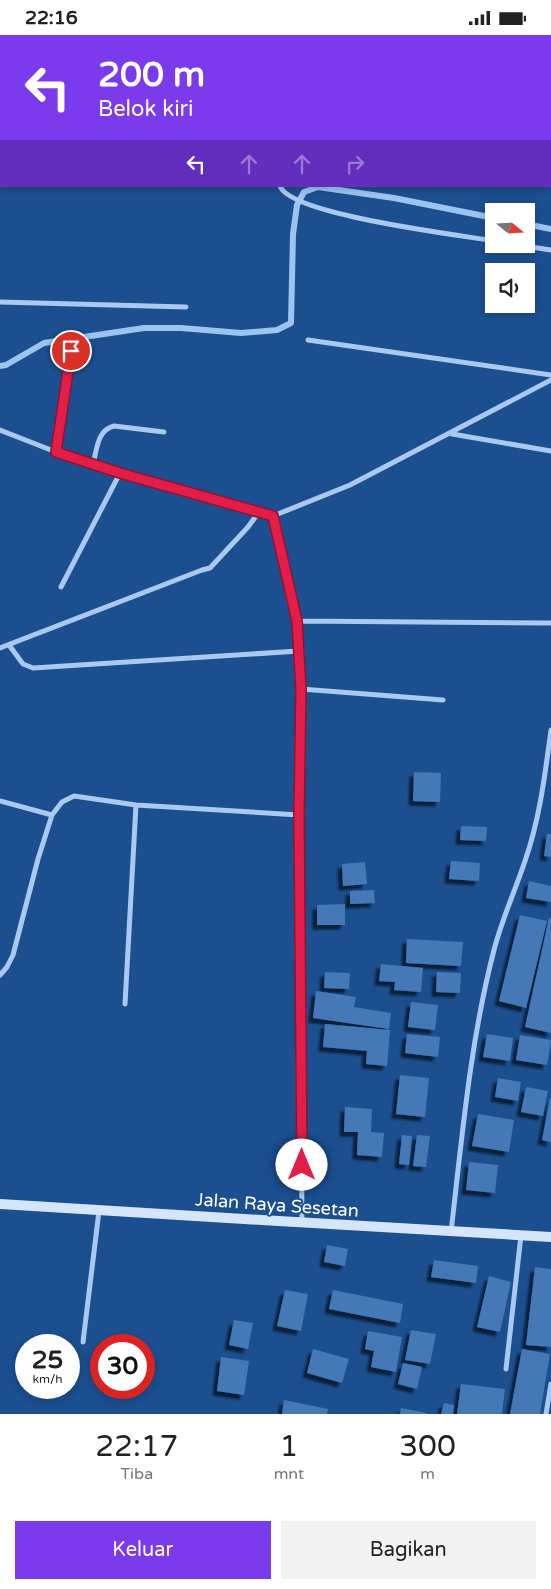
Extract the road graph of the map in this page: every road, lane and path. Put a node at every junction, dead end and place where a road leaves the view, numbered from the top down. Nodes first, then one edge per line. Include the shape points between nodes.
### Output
1 (280, 187) edge
2 (485, 240) edge
3 (535, 248) edge
4 (551, 250) edge
5 (0, 302) edge
6 (186, 307) dead end
7 (308, 340) dead end
8 (71, 351) dead end
9 (551, 375) edge
10 (551, 380) edge
11 (0, 430) edge
12 (164, 432) dead end
13 (451, 434) junction
14 (551, 451) edge
15 (56, 452) junction
16 (93, 465) junction
17 (120, 473) junction
18 (259, 512) junction
19 (273, 516) junction
20 (61, 587) dead end
21 (297, 621) junction
22 (551, 623) edge
23 (9, 645) junction
24 (0, 648) edge
25 (299, 651) junction
26 (301, 689) junction
27 (443, 700) dead end
28 (551, 730) edge
29 (0, 801) edge
30 (136, 805) junction
31 (52, 815) junction
32 (299, 815) junction
33 (0, 975) edge
34 (125, 1004) dead end
35 (0, 1204) edge
36 (99, 1210) junction
37 (302, 1223) junction
38 (451, 1232) junction
39 (522, 1235) junction
40 (551, 1237) edge
41 (83, 1342) dead end
42 (506, 1369) dead end
43 (551, 1384) edge
44 (546, 1414) edge

1 - 2 street via 288,196 303,203 362,220
3 - 4 street
5 - 6 street
7 - 9 street
8 - 15 street
10 - 13 street
11 - 15 street
12 - 16 street via 107,428 101,435
13 - 14 street
13 - 19 street via 350,485
15 - 16 street
16 - 17 street
17 - 18 street
17 - 20 street
18 - 19 street
18 - 23 street via 210,568
19 - 21 street
21 - 22 street
21 - 25 street
23 - 24 street
23 - 25 street via 23,664 32,667
25 - 26 street
26 - 27 street
26 - 32 street
28 - 38 street via 537,819 494,949 477,1027
29 - 31 street
30 - 31 street via 74,797 62,802
30 - 32 street
30 - 34 street
31 - 33 street via 13,955
32 - 37 street
35 - 36 main road, Jalan Raya Sesetan
36 - 37 main road, Jalan Raya Sesetan
36 - 41 street
37 - 38 main road, Jalan Raya Sesetan
38 - 39 main road, Jalan Raya Sesetan
39 - 40 main road, Jalan Raya Sesetan
39 - 42 street
43 - 44 street

